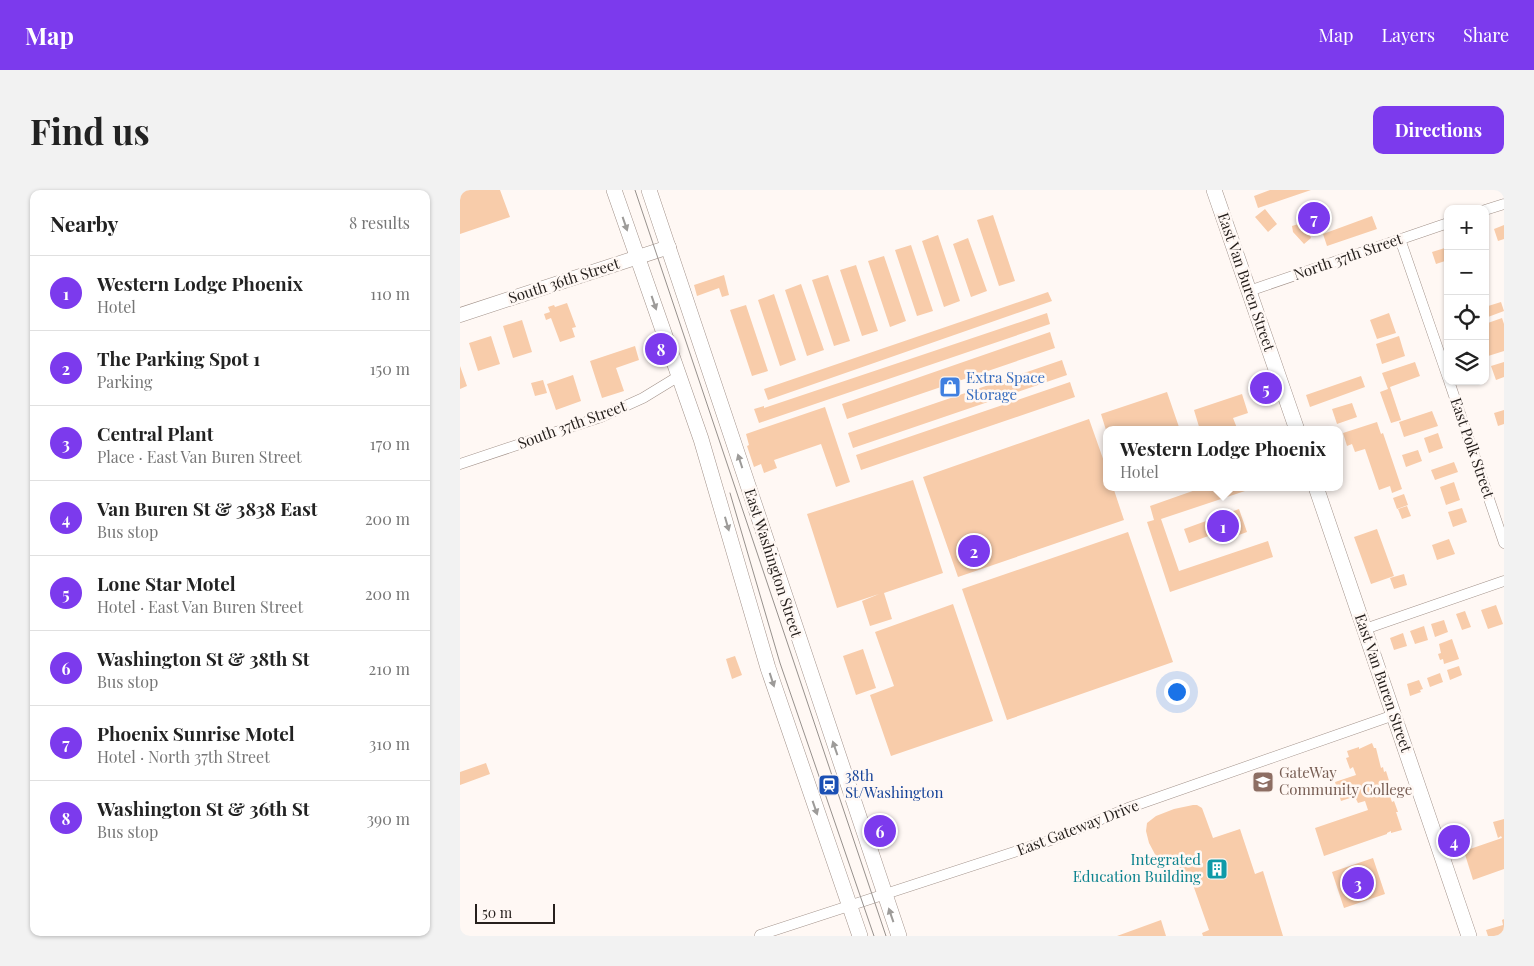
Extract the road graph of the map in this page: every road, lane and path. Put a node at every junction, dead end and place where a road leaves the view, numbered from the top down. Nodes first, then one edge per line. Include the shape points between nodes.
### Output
1 (614, 190) edge
2 (649, 190) edge
3 (1214, 190) edge
4 (1504, 204) edge
5 (1489, 209) edge
6 (1444, 224) edge
7 (1400, 239) junction
8 (668, 247) junction
9 (637, 257) junction
10 (1249, 290) junction
11 (460, 315) edge
12 (1444, 368) edge
13 (679, 376) junction
14 (1450, 385) edge
15 (1296, 426) edge
16 (460, 464) edge
17 (1317, 491) edge
18 (1504, 543) edge
19 (1504, 582) edge
20 (1365, 629) junction
21 (1394, 716) junction
22 (884, 894) junction
23 (849, 906) junction
24 (760, 934) dead end
25 (860, 936) edge
26 (899, 936) edge
27 (1470, 936) edge

1 -> 9 main road, East Washington Street
2 - 8 main road, East Washington Street
3 - 10 main road, East Van Buren Street
4 - 5 street
6 - 7 street, North 37th Street
7 - 10 street, North 37th Street
7 - 12 street, East Polk Street
8 - 9 street, South 36th Street
22 -> 8 main road, East Washington Street
9 - 11 street, South 36th Street
9 -> 13 main road, East Washington Street
10 - 15 main road, East Van Buren Street
13 - 16 street, South 37th Street via 608,415
13 -> 23 main road, East Washington Street via 722,507 768,668
14 - 18 street, East Polk Street
17 - 20 main road, East Van Buren Street
19 - 20 street
20 - 21 main road, East Van Buren Street
21 - 22 street, East Gateway Drive via 1128,808 1054,839
21 - 27 main road, East Van Buren Street
22 - 23 street, East Gateway Drive
26 -> 22 main road, East Washington Street
23 - 24 street, East Gateway Drive
23 - 25 main road, East Washington Street

